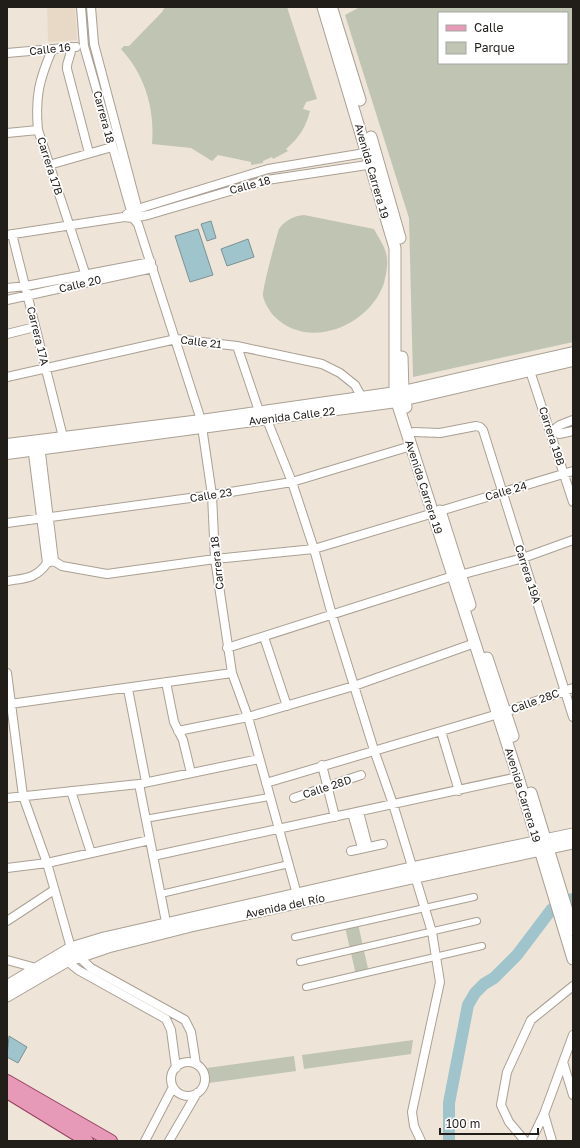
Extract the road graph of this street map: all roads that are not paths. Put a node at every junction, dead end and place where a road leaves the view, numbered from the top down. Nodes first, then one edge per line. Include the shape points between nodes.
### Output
1 (81, 7) edge
2 (91, 7) edge
3 (323, 7) edge
4 (331, 7) edge
5 (94, 44) junction
6 (84, 46) junction
7 (71, 47) junction
8 (52, 50) junction
9 (7, 53) edge
10 (38, 130) junction
11 (7, 133) edge
12 (112, 147) junction
13 (372, 152) junction
14 (89, 153) junction
15 (375, 164) junction
16 (49, 165) junction
17 (136, 216) junction
18 (70, 225) junction
19 (10, 235) edge
20 (152, 265) junction
21 (86, 273) junction
22 (88, 282) junction
23 (26, 286) junction
24 (7, 288) edge
25 (28, 295) junction
26 (7, 300) edge
27 (35, 328) junction
28 (7, 334) edge
29 (176, 339) junction
30 (237, 346) junction
31 (573, 352) edge
32 (573, 360) edge
33 (46, 368) junction
34 (530, 371) junction
35 (7, 376) edge
36 (361, 396) junction
37 (400, 396) junction
38 (259, 411) junction
39 (267, 420) junction
40 (573, 420) edge
41 (201, 424) junction
42 (573, 431) edge
43 (414, 432) junction
44 (63, 437) junction
45 (7, 444) edge
46 (36, 445) junction
47 (411, 446) junction
48 (7, 454) edge
49 (573, 471) edge
50 (564, 474) junction
51 (292, 482) junction
52 (502, 493) junction
53 (212, 495) junction
54 (573, 502) edge
55 (436, 512) junction
56 (44, 518) junction
57 (7, 523) edge
58 (573, 540) edge
59 (314, 549) junction
60 (523, 558) junction
61 (215, 559) junction
62 (50, 562) junction
63 (456, 576) junction
64 (7, 581) edge
65 (332, 615) junction
66 (264, 637) junction
67 (474, 643) junction
68 (227, 648) junction
69 (7, 673) edge
70 (232, 673) junction
71 (166, 682) junction
72 (354, 686) junction
73 (128, 689) junction
74 (569, 689) edge
75 (10, 704) junction
76 (287, 706) junction
77 (501, 713) junction
78 (248, 717) junction
79 (573, 717) edge
80 (10, 731) edge
81 (178, 731) junction
82 (441, 731) junction
83 (374, 750) junction
84 (259, 759) junction
85 (322, 765) junction
86 (191, 773) junction
87 (361, 775) dead end
88 (518, 777) junction
89 (142, 783) junction
90 (266, 783) junction
91 (328, 786) junction
92 (71, 791) junction
93 (459, 791) junction
94 (23, 796) junction
95 (269, 796) junction
96 (7, 798) edge
97 (294, 798) dead end
98 (393, 804) junction
99 (356, 812) junction
100 (335, 817) junction
101 (145, 819) junction
102 (279, 830) junction
103 (573, 834) edge
104 (150, 840) junction
105 (573, 843) edge
106 (383, 844) dead end
107 (543, 845) junction
108 (365, 848) junction
109 (350, 851) dead end
110 (92, 853) junction
111 (153, 856) junction
112 (47, 863) junction
113 (289, 864) junction
114 (7, 868) edge
115 (413, 873) junction
116 (54, 890) junction
117 (161, 894) junction
118 (474, 897) dead end
119 (560, 897) junction
120 (298, 898) junction
121 (425, 909) junction
122 (7, 921) edge
123 (477, 921) dead end
124 (168, 928) junction
125 (573, 930) edge
126 (432, 932) junction
127 (295, 937) dead end
128 (482, 946) dead end
129 (74, 952) junction
130 (437, 958) junction
131 (573, 959) edge
132 (7, 960) edge
133 (67, 961) junction
134 (300, 962) dead end
135 (36, 968) junction
136 (7, 986) edge
137 (573, 986) edge
138 (306, 987) dead end
139 (7, 996) edge
140 (573, 1035) edge
141 (563, 1062) junction
142 (196, 1064) junction
143 (176, 1068) junction
144 (7, 1081) edge
145 (174, 1087) junction
146 (7, 1092) edge
147 (197, 1093) junction
148 (573, 1095) edge
149 (544, 1114) junction
150 (87, 1141) edge
151 (110, 1141) edge
152 (145, 1141) edge
153 (169, 1141) edge
154 (421, 1141) edge
155 (525, 1141) edge
156 (531, 1141) edge
157 (552, 1141) edge

1 - 6 street, Carrera 18
2 - 5 street, Carrera 18
3 - 13 main road, Avenida Carrera 19
4 - 13 main road, Avenida Carrera 19
5 - 6 street, Calle 16
5 - 17 street, Carrera 18
6 - 7 street, Calle 16
6 - 12 street, Carrera 18
7 - 8 street, Calle 16
7 - 14 street via 67,69
8 - 9 street, Calle 16
8 - 10 street, Carrera 17B via 42,73 36,106
10 - 11 street
10 - 16 street, Carrera 17B
12 - 14 street
12 - 17 street, Carrera 18
13 - 15 main road, Avenida Carrera 19
13 - 17 street, Calle 18 via 268,169
14 - 16 street
15 - 17 street, Calle 18 via 268,180 148,216
15 - 37 main road, Avenida Carrera 19 via 395,248
16 - 18 street, Carrera 17B
17 - 18 street, Calle 18
17 - 20 street, Carrera 18
18 - 19 street, Calle 18
18 - 21 street, Carrera 17B
19 - 23 street, Carrera 17A
20 - 21 street, Calle 20
20 - 22 street, Calle 20
20 - 29 street, Carrera 18
21 - 22 street, Carrera 17B
21 - 23 street, Calle 20
22 - 25 street, Calle 20
23 - 24 street, Calle 20
23 - 25 street, Carrera 17A
25 - 26 street, Calle 20
25 - 27 street, Carrera 17A
27 - 28 street
27 - 33 street, Carrera 17A
29 - 30 street, Calle 21
29 - 33 street, Calle 21
29 - 41 street, Carrera 18
30 - 36 street, Calle 21 via 322,364 340,373 355,385
30 - 38 street
31 - 37 street, Avenida Calle 22
32 - 34 street, Avenida Calle 22
33 - 35 street, Calle 21
33 - 44 street, Carrera 17A
34 - 37 street, Avenida Calle 22
34 - 50 street, Carrera 19B
36 - 37 street, Avenida Calle 22
36 - 38 street, Avenida Calle 22
37 - 39 street, Avenida Calle 22
37 - 43 main road, Avenida Carrera 19
37 - 47 main road, Avenida Carrera 19
38 - 41 street, Avenida Calle 22
39 - 41 street, Avenida Calle 22
39 - 51 street
40 - 42 street via 556,428 559,434
41 - 44 street, Avenida Calle 22
41 - 46 street, Avenida Calle 22
41 - 53 street, Carrera 18
43 - 52 street, Carrera 19A via 440,433 480,427
43 - 55 main road, Avenida Carrera 19
44 - 46 street, Avenida Calle 22
45 - 46 street, Avenida Calle 22
46 - 48 street, Avenida Calle 22
46 - 56 street
47 - 51 street, Calle 23
47 - 55 main road, Avenida Carrera 19
49 - 50 street, Calle 24
50 - 52 street, Calle 24
50 - 54 street, Carrera 19B
51 - 53 street, Calle 23
51 - 59 street
52 - 55 street, Calle 24
52 - 60 street, Carrera 19A
53 - 56 street, Calle 23
53 - 61 street, Carrera 18
55 - 59 street, Calle 24
55 - 63 main road, Avenida Carrera 19
56 - 57 street, Calle 23
56 - 62 street
58 - 60 street
59 - 61 street, Calle 24
59 - 65 street
60 - 63 street
60 - 74 street, Carrera 19A
61 - 62 street, Calle 24 via 106,574
61 - 68 street, Carrera 18
62 - 64 street via 32,577
63 - 65 street
63 - 67 main road, Avenida Carrera 19
63 - 77 main road, Avenida Carrera 19
65 - 66 street
65 - 72 street
66 - 68 street
66 - 76 street
67 - 72 street
67 - 77 main road, Avenida Carrera 19
68 - 70 street, Carrera 18
69 - 75 street
70 - 71 street
70 - 78 street, Carrera 18
71 - 73 street
71 - 81 street
72 - 76 street
72 - 83 street
73 - 75 street
73 - 89 street
74 - 77 street, Calle 28C
74 - 79 street, Carrera 19A
75 - 80 street
76 - 78 street
77 - 82 street, Calle 28C
77 - 88 main road, Avenida Carrera 19
77 - 107 main road, Avenida Carrera 19
78 - 81 street
78 - 84 street, Carrera 18
80 - 94 street
81 - 86 street via 183,740
82 - 83 street, Calle 28C
82 - 93 street
83 - 85 street, Calle 28C
83 - 98 street
84 - 86 street
84 - 90 street, Carrera 18
85 - 90 street, Calle 28C
85 - 91 street
86 - 89 street
87 - 91 street, Calle 28D
88 - 93 street
88 - 107 main road, Avenida Carrera 19
89 - 92 street
89 - 101 street
90 - 95 street, Carrera 18
91 - 97 street, Calle 28D
91 - 100 street
92 - 94 street
92 - 110 street
93 - 98 street
94 - 96 street
94 - 112 street
95 - 101 street
95 - 102 street, Carrera 18
98 - 99 street
98 - 115 street
99 - 100 street
99 - 108 street
100 - 102 street
101 - 104 street
102 - 111 street
102 - 113 street, Carrera 18
103 - 107 main road, Avenida del Río
104 - 110 street
104 - 111 street
105 - 107 main road, Avenida del Río
106 - 108 street
107 - 115 main road, Avenida del Río
107 - 119 main road, Avenida Carrera 19
108 - 109 street
110 - 112 street
111 - 117 street
112 - 114 street
112 - 116 street
113 - 117 street
113 - 120 street, Carrera 18
115 - 120 main road, Avenida del Río
115 - 121 street
116 - 122 street
116 - 129 street
117 - 124 street
118 - 121 street
119 - 125 main road, Avenida Carrera 19
119 - 131 main road, Avenida Carrera 19
120 - 124 main road, Avenida del Río
121 - 126 street
121 - 127 street
123 - 126 street
124 - 129 main road, Avenida del Río
126 - 130 street
126 - 134 street
128 - 130 street
129 - 133 main road, Avenida del Río
129 - 135 main road, Avenida del Río
129 - 142 street via 91,968 185,1020 191,1032
130 - 138 street
130 - 154 street via 440,982 412,1112 414,1126
132 - 135 street
133 - 139 main road, Avenida del Río
133 - 143 street via 78,970 166,1019 171,1030
135 - 136 main road, Avenida del Río
137 - 155 street via 531,1020 507,1072 501,1105 509,1122
140 - 141 street
141 - 148 street
141 - 149 street
142 - 143 street via 185,1063
142 - 147 street via 202,1070 205,1079
143 - 145 street via 171,1077
144 - 151 main road
145 - 147 street via 177,1092 187,1096
145 - 152 street
146 - 150 main road
147 - 153 street
149 - 156 street
149 - 157 street

